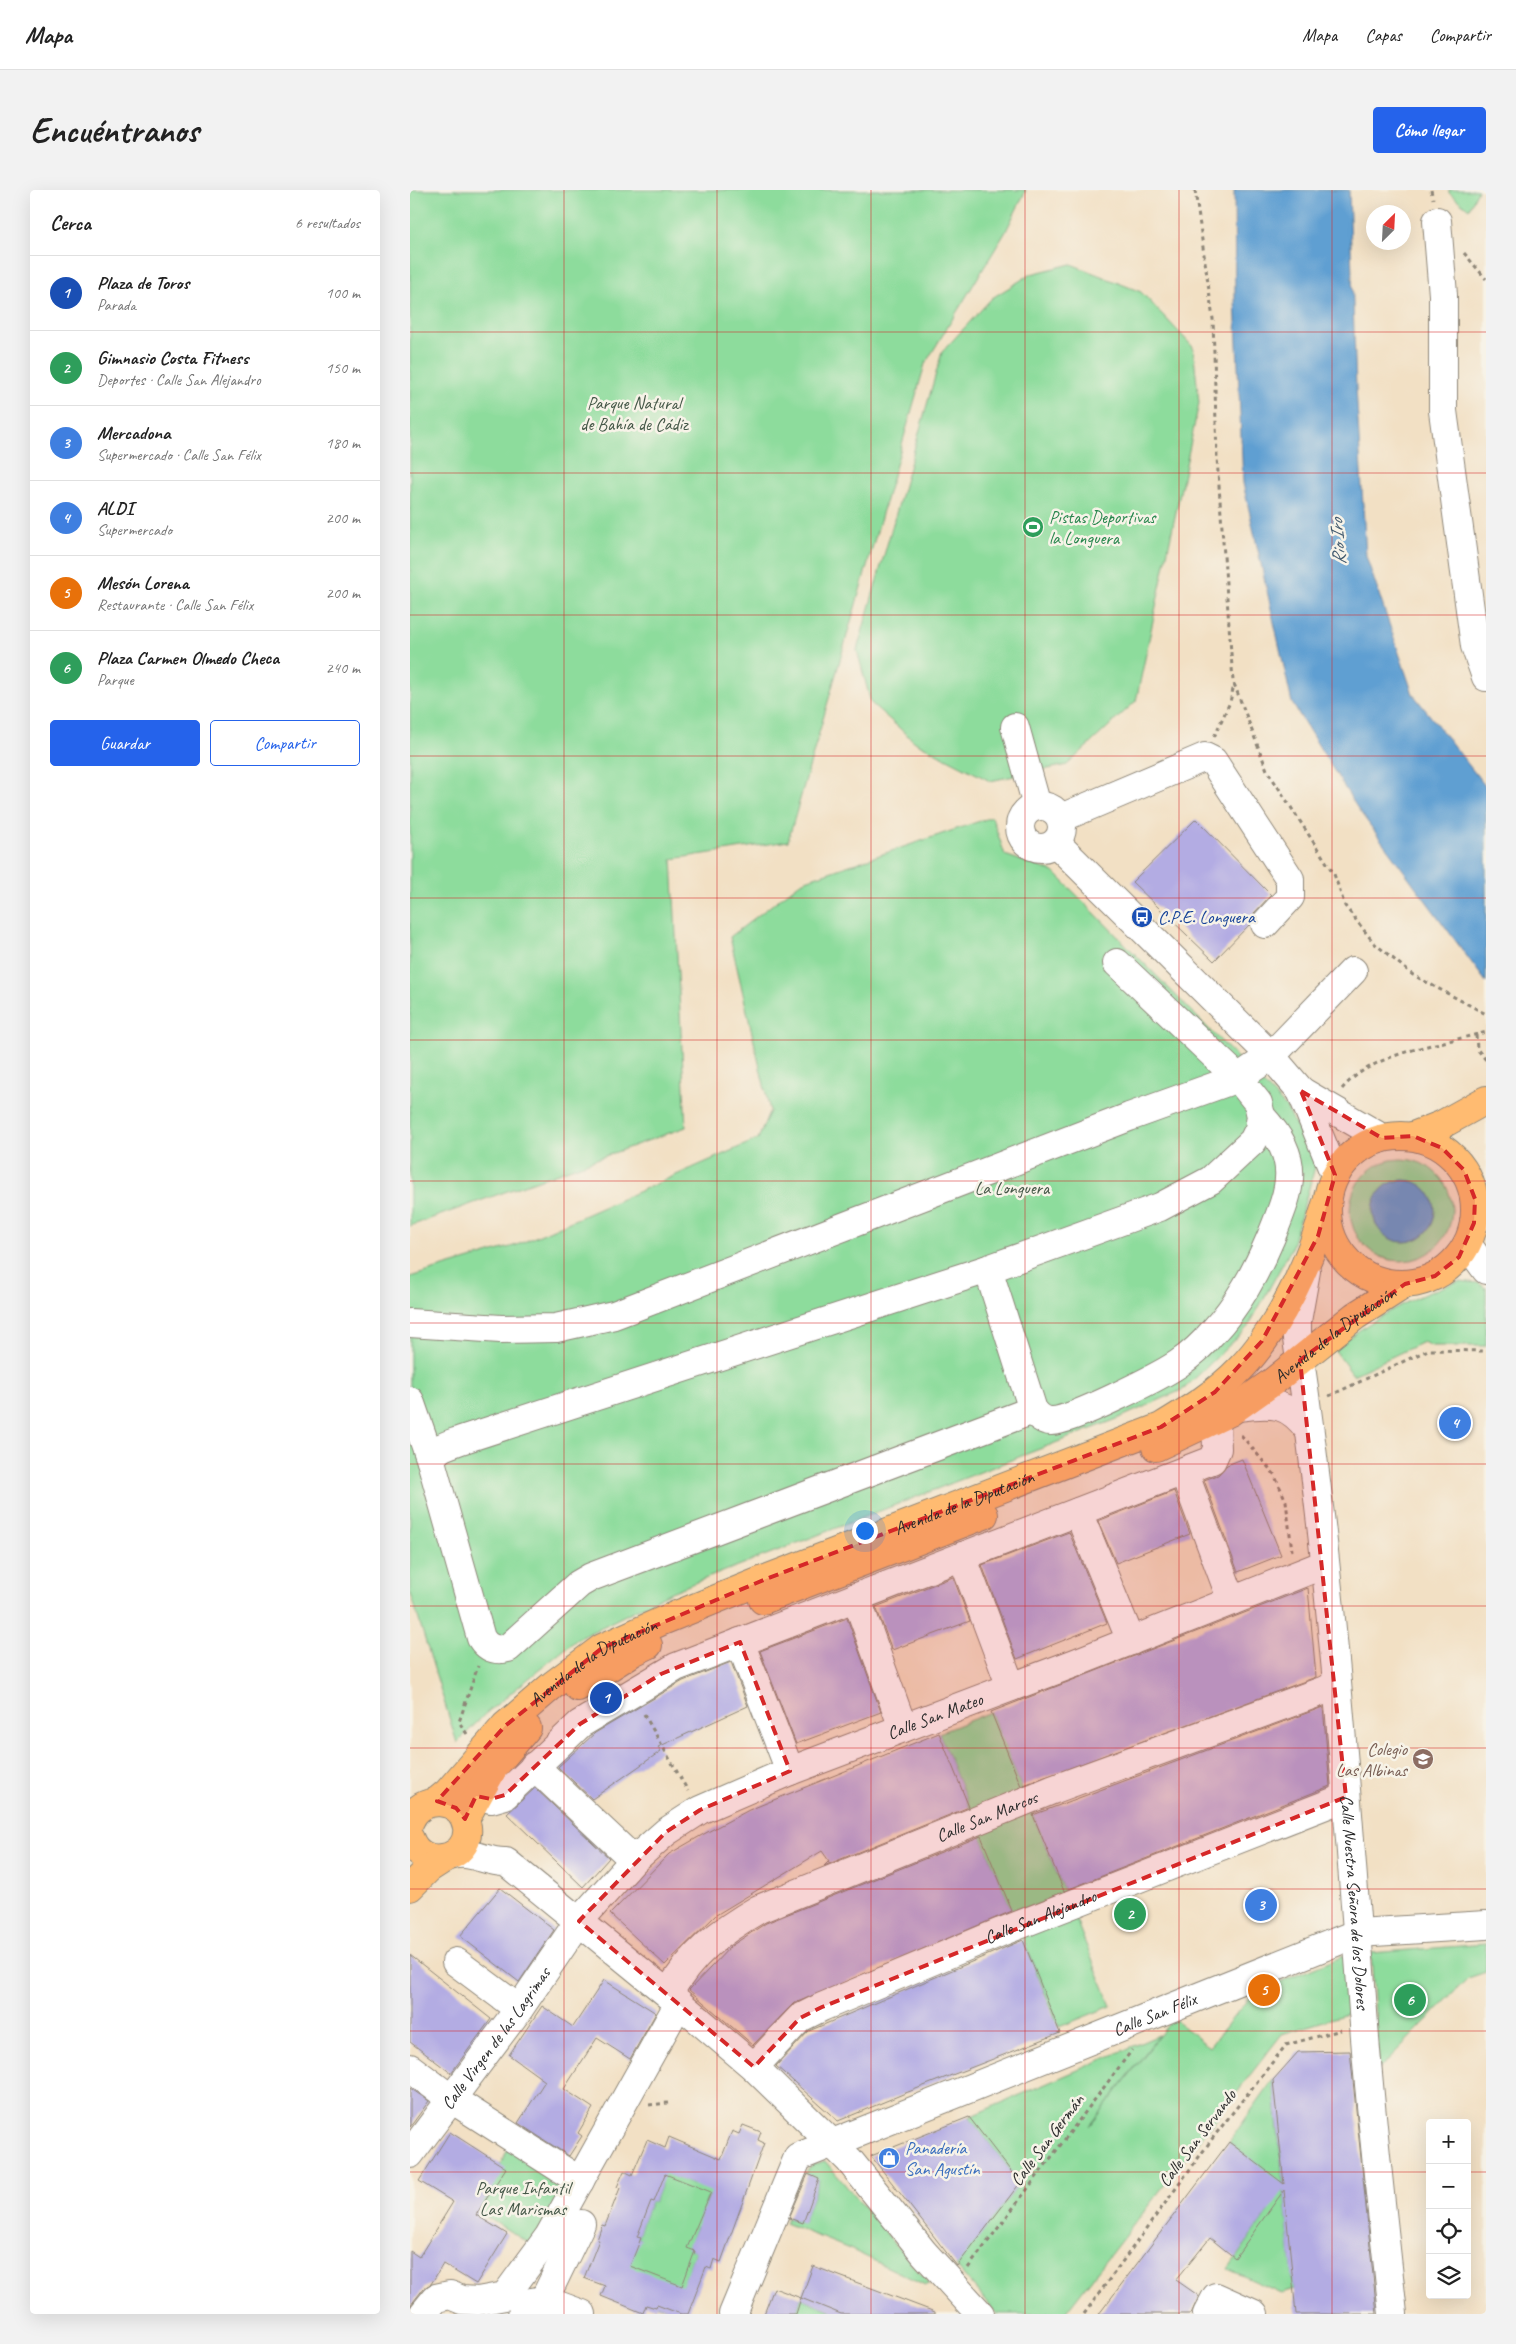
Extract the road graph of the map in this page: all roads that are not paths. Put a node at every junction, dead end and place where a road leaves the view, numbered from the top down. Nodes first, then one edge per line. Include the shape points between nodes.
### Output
1 (1437, 221) dead end
2 (1486, 677) edge
3 (1016, 727) dead end
4 (1051, 822) junction
5 (1265, 924) dead end
6 (1117, 963) dead end
7 (1353, 971) dead end
8 (1270, 1056) junction
9 (1238, 1078) junction
10 (1301, 1091) junction
11 (1486, 1100) edge
12 (1261, 1116) junction
13 (1413, 1136) junction
14 (1382, 1138) junction
15 (1335, 1176) junction
16 (1326, 1205) junction
17 (1478, 1211) edge
18 (1308, 1256) junction
19 (988, 1269) junction
20 (1486, 1270) edge
21 (1405, 1284) junction
22 (410, 1323) edge
23 (1300, 1360) junction
24 (410, 1401) edge
25 (1033, 1410) junction
26 (1227, 1413) junction
27 (1310, 1430) junction
28 (430, 1461) junction
29 (1184, 1472) junction
30 (1078, 1512) junction
31 (962, 1556) junction
32 (1325, 1564) junction
33 (856, 1597) junction
34 (1232, 1601) junction
35 (1131, 1640) junction
36 (740, 1642) junction
37 (1336, 1686) junction
38 (1011, 1687) junction
39 (904, 1728) junction
40 (534, 1766) junction
41 (790, 1771) junction
42 (478, 1794) junction
43 (1346, 1797) junction
44 (420, 1809) edge
45 (466, 1823) junction
46 (410, 1839) edge
47 (449, 1857) junction
48 (634, 1860) junction
49 (506, 1862) junction
50 (410, 1887) edge
51 (579, 1921) junction
52 (1486, 1925) edge
53 (1358, 1933) junction
54 (456, 1962) dead end
55 (673, 1999) junction
56 (519, 2010) junction
57 (754, 2067) junction
58 (410, 2068) edge
59 (450, 2098) junction
60 (803, 2116) junction
61 (832, 2142) junction
62 (410, 2154) edge
63 (798, 2157) junction
64 (580, 2181) junction
65 (581, 2224) dead end
66 (1212, 2306) edge
67 (533, 2307) edge
68 (423, 2314) edge
69 (582, 2314) edge
70 (733, 2314) edge
71 (980, 2314) edge
72 (1254, 2314) edge
73 (1393, 2314) edge

1 - 2 street via 1443,295 1443,411 1475,646
3 - 4 street
4 - 5 street via 1205,757 1213,761 1290,879 1290,897
4 - 8 street
6 - 9 street
7 - 8 street
8 - 9 street
8 - 10 street
9 - 12 street via 1258,1103
9 - 22 street via 614,1315 556,1328
10 - 14 street
10 - 15 street
11 - 13 main road via 1441,1125
12 - 19 street via 1253,1141 1199,1187 1160,1207
12 - 25 street via 1286,1151 1290,1169 1289,1188 1261,1261 1238,1303 1188,1356 1128,1391 1057,1421 1043,1419
13 - 14 main road
13 - 17 main road via 1442,1148 1454,1158 1471,1184
14 - 15 main road via 1354,1152
15 - 16 main road
16 - 18 main road, Avenida de la Diputación via 1318,1236
16 - 21 main road via 1331,1236 1348,1262 1374,1279
17 - 20 street
17 - 21 main road via 1459,1257 1435,1276
18 - 23 street, Calle Nuestra Señora de los Dolores via 1297,1321
18 - 44 main road, Avenida de la Diputación via 1283,1308 1241,1368 1186,1412 1161,1427 662,1620 602,1648 505,1726 448,1792
19 - 25 street
19 - 28 street via 461,1440 435,1451
21 - 23 main road, Avenida de la Diputación via 1355,1316
23 - 26 main road, Avenida de la Diputación
23 - 27 street, Calle Nuestra Señora de los Dolores
24 - 28 street
25 - 28 street via 590,1577 508,1648 502,1649 490,1647 481,1638
26 - 27 street via 1264,1403 1281,1406 1299,1417
26 - 29 street via 1216,1455 1212,1460
26 - 42 main road, Avenida de la Diputación via 1170,1441 633,1652 566,1696 527,1728 494,1767
27 - 32 street, Calle Nuestra Señora de los Dolores
29 - 30 street
29 - 34 street
30 - 31 street
30 - 35 street
31 - 33 street
31 - 38 street
32 - 34 street, Calle San Mateo
32 - 37 street, Calle Nuestra Señora de los Dolores
33 - 36 street
33 - 39 street
34 - 35 street, Calle San Mateo
35 - 38 street, Calle San Mateo
36 - 40 street via 676,1667 632,1691 580,1724
36 - 41 street
37 - 43 street, Calle Nuestra Señora de los Dolores
37 - 55 street, Calle San Marcos via 1052,1790 759,1908 723,1930 682,1970
38 - 39 street, Calle San Mateo
39 - 41 street, Calle San Mateo
40 - 42 street via 505,1795 491,1799
40 - 48 street
41 - 48 street, Calle San Mateo via 700,1810 666,1832
42 - 45 main road, Avenida de la Diputación
43 - 53 street, Calle Nuestra Señora de los Dolores
43 - 57 street, Calle San Alejandro via 1010,1928 822,2007 800,2018
44 - 45 main road via 456,1808
45 - 47 main road, Avenida de la Diputación via 464,1843
45 - 49 street via 504,1853
46 - 47 main road via 415,1850 422,1855 437,1860
47 - 49 street via 469,1853
47 - 50 main road via 428,1869
48 - 51 street, Calle San Mateo
49 - 51 street
51 - 55 street
51 - 56 street, Calle Virgen de las Lagrimas
52 - 53 street, Calle San Félix
53 - 61 street, Calle San Félix
53 - 73 street, Calle Nuestra Señora de los Dolores via 1364,2027
54 - 56 street
55 - 57 street
55 - 64 street, Calle San Marcos
56 - 59 street, Calle Virgen de las Lagrimas
57 - 60 street
58 - 59 street
59 - 62 street, Calle Virgen de las Lagrimas
59 - 64 street
60 - 61 street
60 - 63 street via 796,2146
61 - 63 street, Calle San Félix
61 - 71 street via 924,2253
63 - 70 street
64 - 68 street, Calle San Marcos via 549,2236 505,2296 478,2301 450,2295 436,2298
65 - 67 street
66 - 72 street
67 - 69 street

